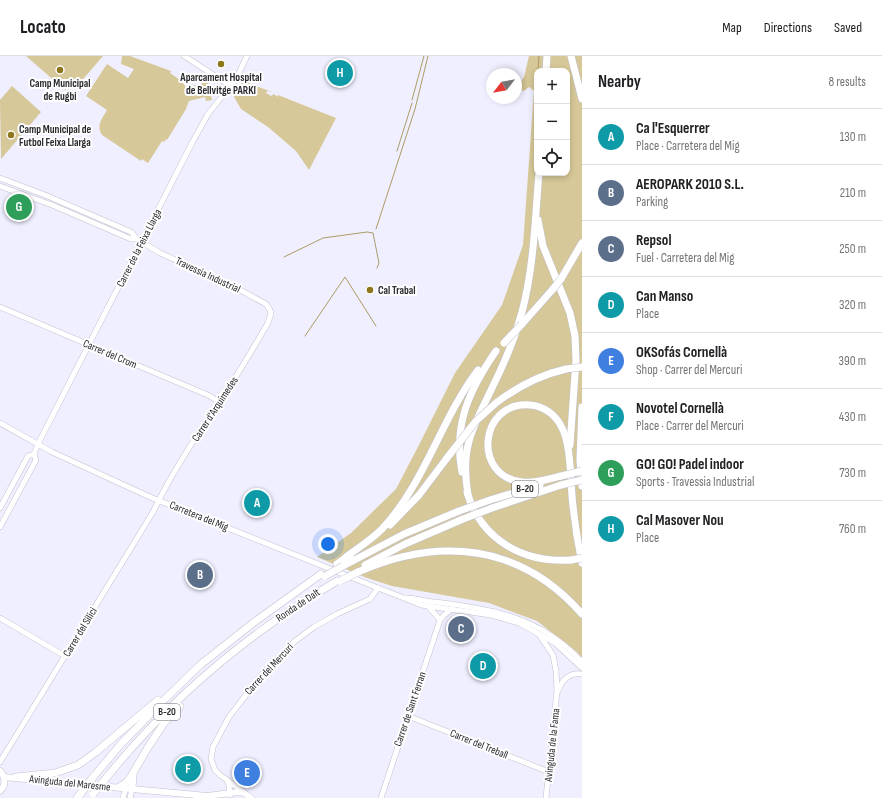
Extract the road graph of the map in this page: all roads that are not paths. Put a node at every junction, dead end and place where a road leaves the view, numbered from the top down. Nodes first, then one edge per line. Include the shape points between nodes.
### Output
1 (184, 56) edge
2 (247, 56) edge
3 (547, 56) edge
4 (571, 56) edge
5 (546, 68) edge
6 (232, 86) junction
7 (582, 99) edge
8 (539, 176) edge
9 (0, 178) edge
10 (0, 186) edge
11 (538, 188) junction
12 (137, 239) junction
13 (142, 242) junction
14 (582, 243) edge
15 (0, 307) edge
16 (270, 317) joint
17 (89, 345) junction
18 (496, 352) junction
19 (582, 367) edge
20 (219, 402) junction
21 (582, 407) edge
22 (0, 423) edge
23 (38, 444) junction
24 (34, 454) junction
25 (582, 471) edge
26 (582, 474) edge
27 (582, 480) edge
28 (563, 484) junction
29 (582, 485) edge
30 (468, 495) junction
31 (159, 500) junction
32 (0, 508) edge
33 (0, 526) edge
34 (346, 558) junction
35 (582, 558) edge
36 (582, 563) edge
37 (340, 565) junction
38 (356, 572) junction
39 (378, 588) junction
40 (404, 598) junction
41 (422, 601) junction
42 (428, 606) junction
43 (452, 609) junction
44 (582, 614) edge
45 (0, 618) edge
46 (440, 620) junction
47 (536, 631) junction
48 (232, 653) junction
49 (65, 656) junction
50 (582, 662) edge
51 (582, 668) edge
52 (582, 674) edge
53 (190, 675) junction
54 (558, 692) junction
55 (408, 716) junction
56 (0, 762) edge
57 (0, 771) edge
58 (550, 772) junction
59 (133, 773) junction
60 (4, 777) junction
61 (16, 777) junction
62 (227, 780) junction
63 (126, 788) junction
64 (0, 792) edge
65 (230, 795) edge
66 (79, 796) edge
67 (92, 796) edge
68 (210, 797) edge
69 (248, 797) edge
70 (123, 798) edge
71 (130, 798) edge
72 (380, 798) edge
73 (546, 798) edge

1 - 6 street
2 - 6 street, Carrer de la Feixa Llarga
3 - 5 highway
4 - 7 highway
6 - 13 street, Carrer de la Feixa Llarga via 204,121
8 - 11 highway
9 - 12 street, Travessia Industrial via 116,225 131,232
10 - 12 street, Travessia Industrial via 131,239
11 - 28 highway via 538,222 543,246 570,313 576,336 570,447
11 - 30 highway via 529,276 522,312 507,357 469,441 465,464
12 - 13 street, Travessia Industrial
13 - 16 street, Travessia Industrial via 261,301 270,310
13 - 17 street, Carrer de la Feixa Llarga
14 - 18 highway, bridge via 561,279
15 - 17 street, Carrer del Crom
16 - 20 street, Carrer d'Arquímedes
17 - 20 street, Carrer del Crom
17 - 23 street, Carrer de la Feixa Llarga
18 - 30 highway via 474,385 462,417 459,451 463,481
18 - 34 highway via 478,370 462,394 395,513 375,535
19 - 34 highway, bridge via 553,372 529,382 496,403 476,421 404,512 377,537
20 - 31 street, Carrer d'Arquímedes
21 - 29 highway
22 - 23 street, Carretera del Mig
23 - 24 street, Carrer de la Feixa Llarga
23 - 31 street, Carretera del Mig
24 - 32 street via 28,456
24 - 33 street via 35,461
25 - 28 highway, bridge
26 - 28 highway, B-20, bridge
27 - 28 highway, B-20, bridge
28 - 28 highway via 512,480 500,472 491,460 487,445 490,429 499,416 524,404 538,406 552,414 561,426 568,448
28 - 29 highway
28 - 36 highway via 575,524
28 - 37 highway, B-20, bridge via 490,500 459,511
28 - 38 highway, Ronda de Dalt / B-20, bridge via 463,519 406,544
30 - 35 highway, bridge via 487,529 504,544 534,558
31 - 39 street, Carretera del Mig
31 - 49 street, Carrer del Silici
34 - 37 highway
37 - 53 highway, Ronda de Dalt / B-20, bridge via 234,637
38 - 44 highway via 420,552 444,550 475,553 506,561 533,573 560,591
38 - 48 highway, Ronda de Dalt / B-20, bridge via 310,597
39 - 40 street, Carretera del Mig
39 - 62 street, Carrer del Mercuri via 370,598 336,614 301,636 250,688 229,717 211,751 212,764
40 - 41 street, Carretera del Mig
40 - 42 street, Carretera del Mig
41 - 42 street
41 - 50 street, Carretera del Mig via 476,607 508,615 564,644
42 - 43 street, Carretera del Mig
42 - 46 street
43 - 46 street, Carrer de Sant Ferran
43 - 47 street, Carretera del Mig via 504,618
45 - 49 street
46 - 55 street, Carrer de Sant Ferran
47 - 51 street, Carretera del Mig via 560,647
47 - 54 street, Avinguda de la Fama via 553,654
48 - 59 highway via 169,717 156,733
48 - 67 highway, Ronda de Dalt / B-20, bridge via 159,719
49 - 56 street, Carrer del Silici
52 - 54 street via 563,680
53 - 61 highway via 96,752 72,768 55,773
53 - 66 highway, Ronda de Dalt / B-20, bridge via 121,744
54 - 58 street, Avinguda de la Fama
55 - 58 street, Carrer del Treball
55 - 72 street, Carrer de Sant Ferran
57 - 60 main road
58 - 73 street, Avinguda de la Fama
59 - 63 highway
59 - 63 highway
60 - 61 main road, Avinguda del Maresme
60 - 64 main road via 4,786
61 - 63 main road, Avinguda del Maresme
62 - 65 street
62 - 69 street, Carrer del Mercuri
63 - 68 main road, Avinguda del Maresme
63 - 70 street
63 - 71 street
65 - 68 main road, Avinguda del Maresme
65 - 69 main road, Avinguda del Maresme via 239,792

